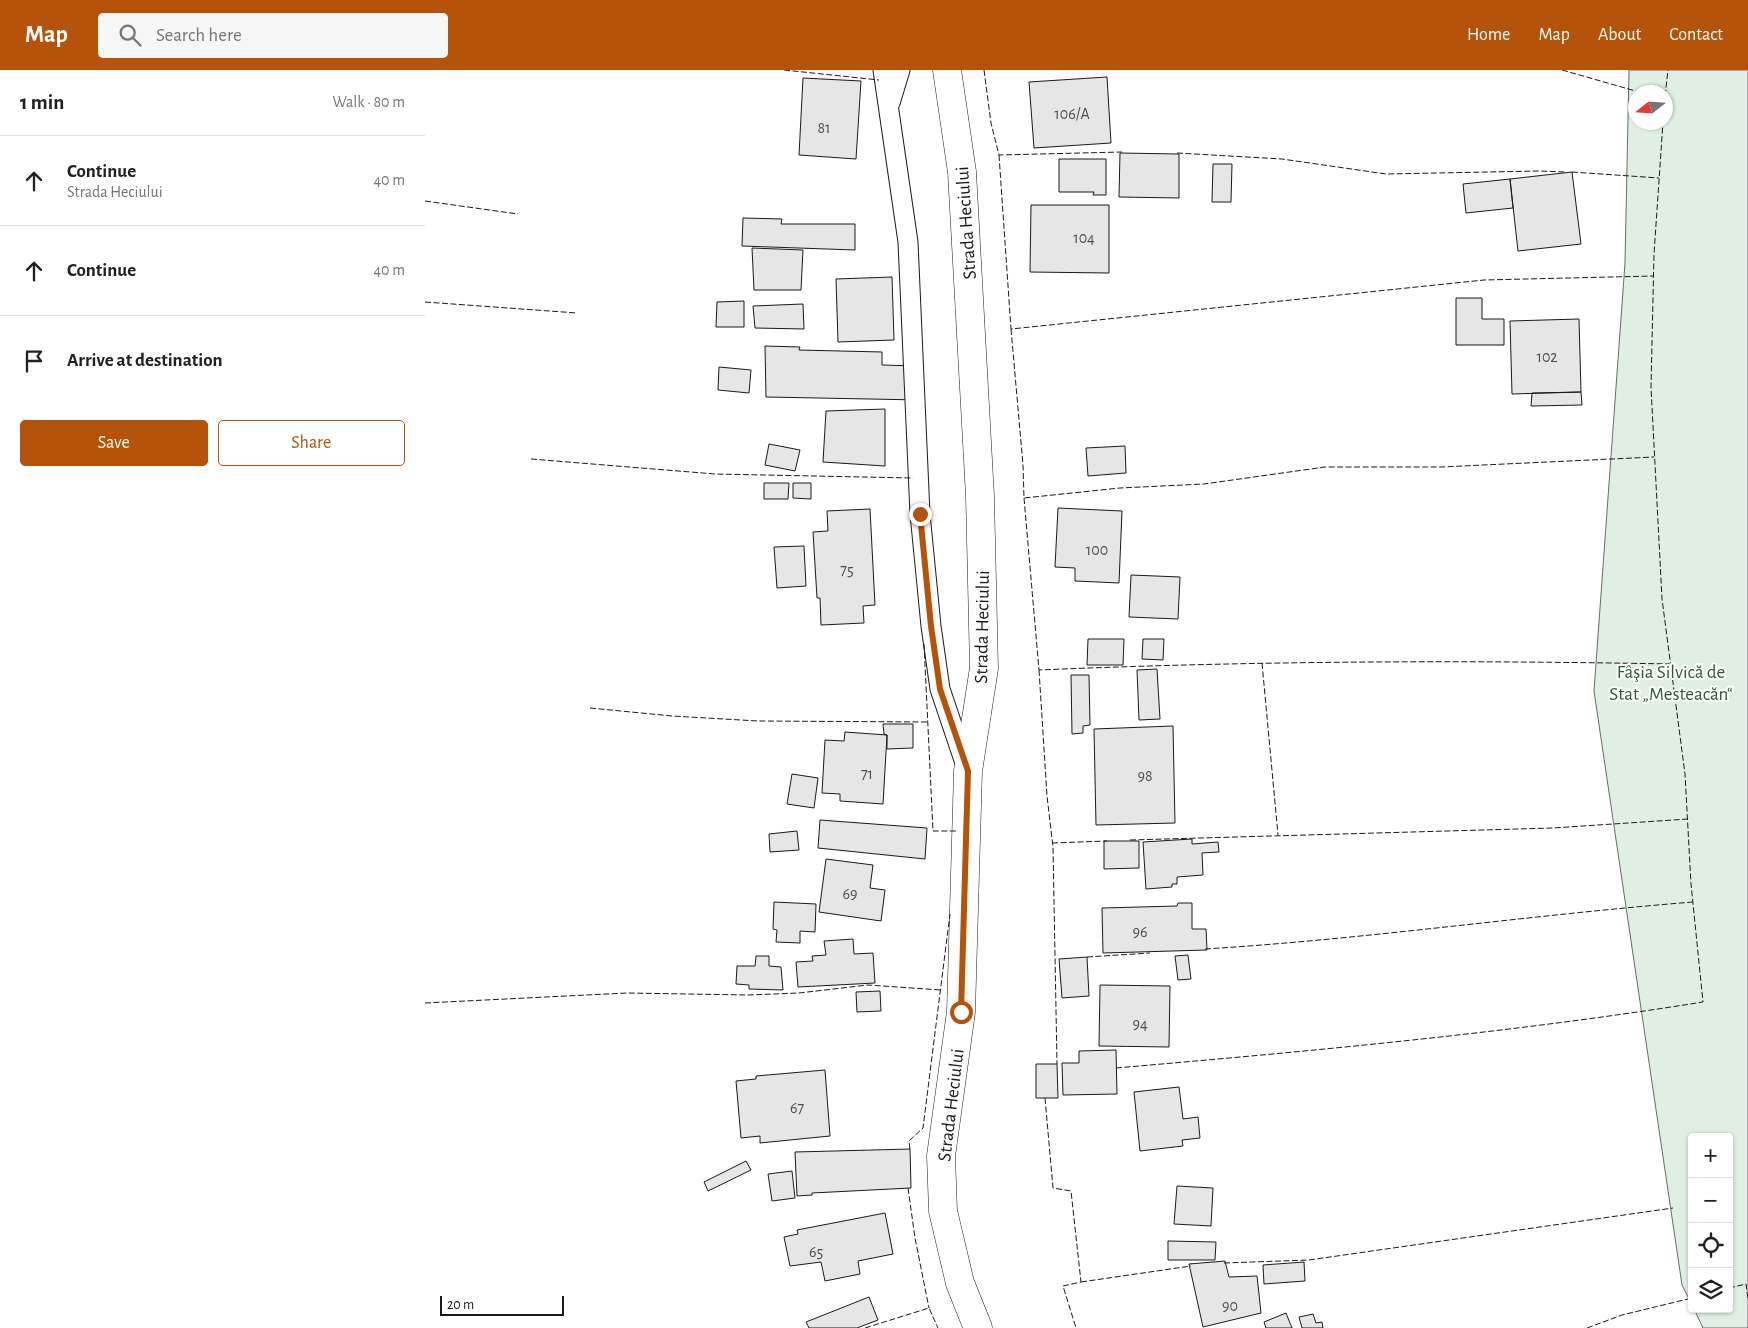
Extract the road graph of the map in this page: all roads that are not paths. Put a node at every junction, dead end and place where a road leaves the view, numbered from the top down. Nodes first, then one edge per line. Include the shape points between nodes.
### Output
1 (883, 70) edge
2 (900, 70) edge
3 (947, 70) edge
4 (889, 106) junction
5 (968, 771) junction
6 (977, 1328) edge

1 - 4 lane
2 - 4 lane
3 - 5 street, Strada Heciului via 962,172 980,496 984,668
4 - 5 lane via 908,242 920,514 931,626 940,689
5 - 6 street, Strada Heciului via 961,1012 941,1156 943,1212 960,1283

